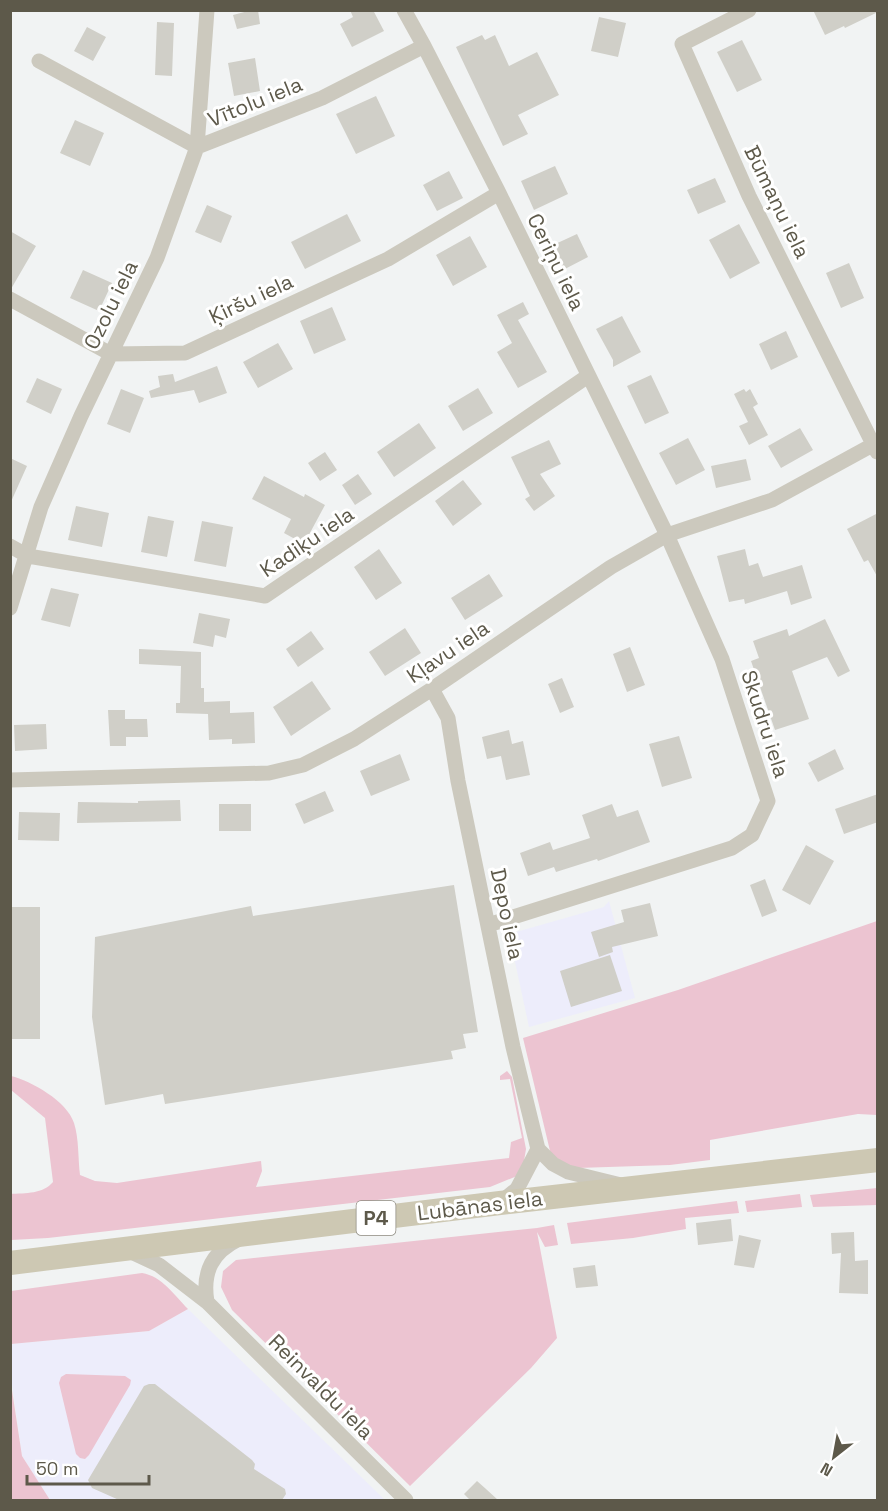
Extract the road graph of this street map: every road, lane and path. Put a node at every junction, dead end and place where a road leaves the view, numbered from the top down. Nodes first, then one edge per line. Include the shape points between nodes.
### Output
1 (207, 10) edge
2 (404, 10) edge
3 (749, 10) edge
4 (424, 46) junction
5 (39, 62) dead end
6 (197, 147) junction
7 (499, 193) junction
8 (10, 299) edge
9 (111, 354) junction
10 (588, 376) junction
11 (876, 447) edge
12 (667, 535) junction
13 (10, 546) edge
14 (28, 556) junction
15 (10, 608) edge
16 (432, 689) junction
17 (10, 780) edge
18 (488, 925) junction
19 (538, 1149) junction
20 (878, 1160) edge
21 (630, 1188) junction
22 (500, 1203) junction
23 (252, 1233) junction
24 (122, 1248) junction
25 (10, 1263) edge
26 (207, 1302) junction
27 (406, 1500) edge

1 - 6 street, Ozolu iela
2 - 4 street, Ceriņu iela
3 - 11 street, Būmaņu iela via 682,44 749,196
4 - 6 street, Vītolu iela via 322,98
4 - 7 street, Ceriņu iela
5 - 6 street, Vītolu iela
6 - 9 street, Ozolu iela via 157,258
7 - 9 street, Ķiršu iela via 388,259 185,353
7 - 10 street, Ceriņu iela
8 - 9 street, Ķiršu iela
9 - 14 street, Ozolu iela via 41,507
10 - 12 street, Ceriņu iela
10 - 14 street, Kadiķu iela via 266,596
11 - 12 street, Kļavu iela via 772,500
12 - 16 street, Kļavu iela via 611,567
12 - 18 street, Skudru iela via 726,670 768,801 761,819 752,835 732,848
13 - 14 street, Kadiķu iela
14 - 15 street, Ozolu iela
16 - 17 street, Kļavu iela via 334,750 303,765 269,773
16 - 18 street, Depo iela via 448,718
18 - 19 street, Depo iela
19 - 21 street via 568,1172
19 - 22 street via 517,1189
20 - 21 main road, Lubānas iela / P4
21 - 22 main road, Lubānas iela / P4
22 - 23 main road, Lubānas iela / P4
23 - 24 main road, Lubānas iela / P4
23 - 26 street via 224,1247 208,1269 204,1284
24 - 25 main road, Lubānas iela / P4
24 - 26 street, Reinvaldu iela via 159,1265
26 - 27 street, Reinvaldu iela

